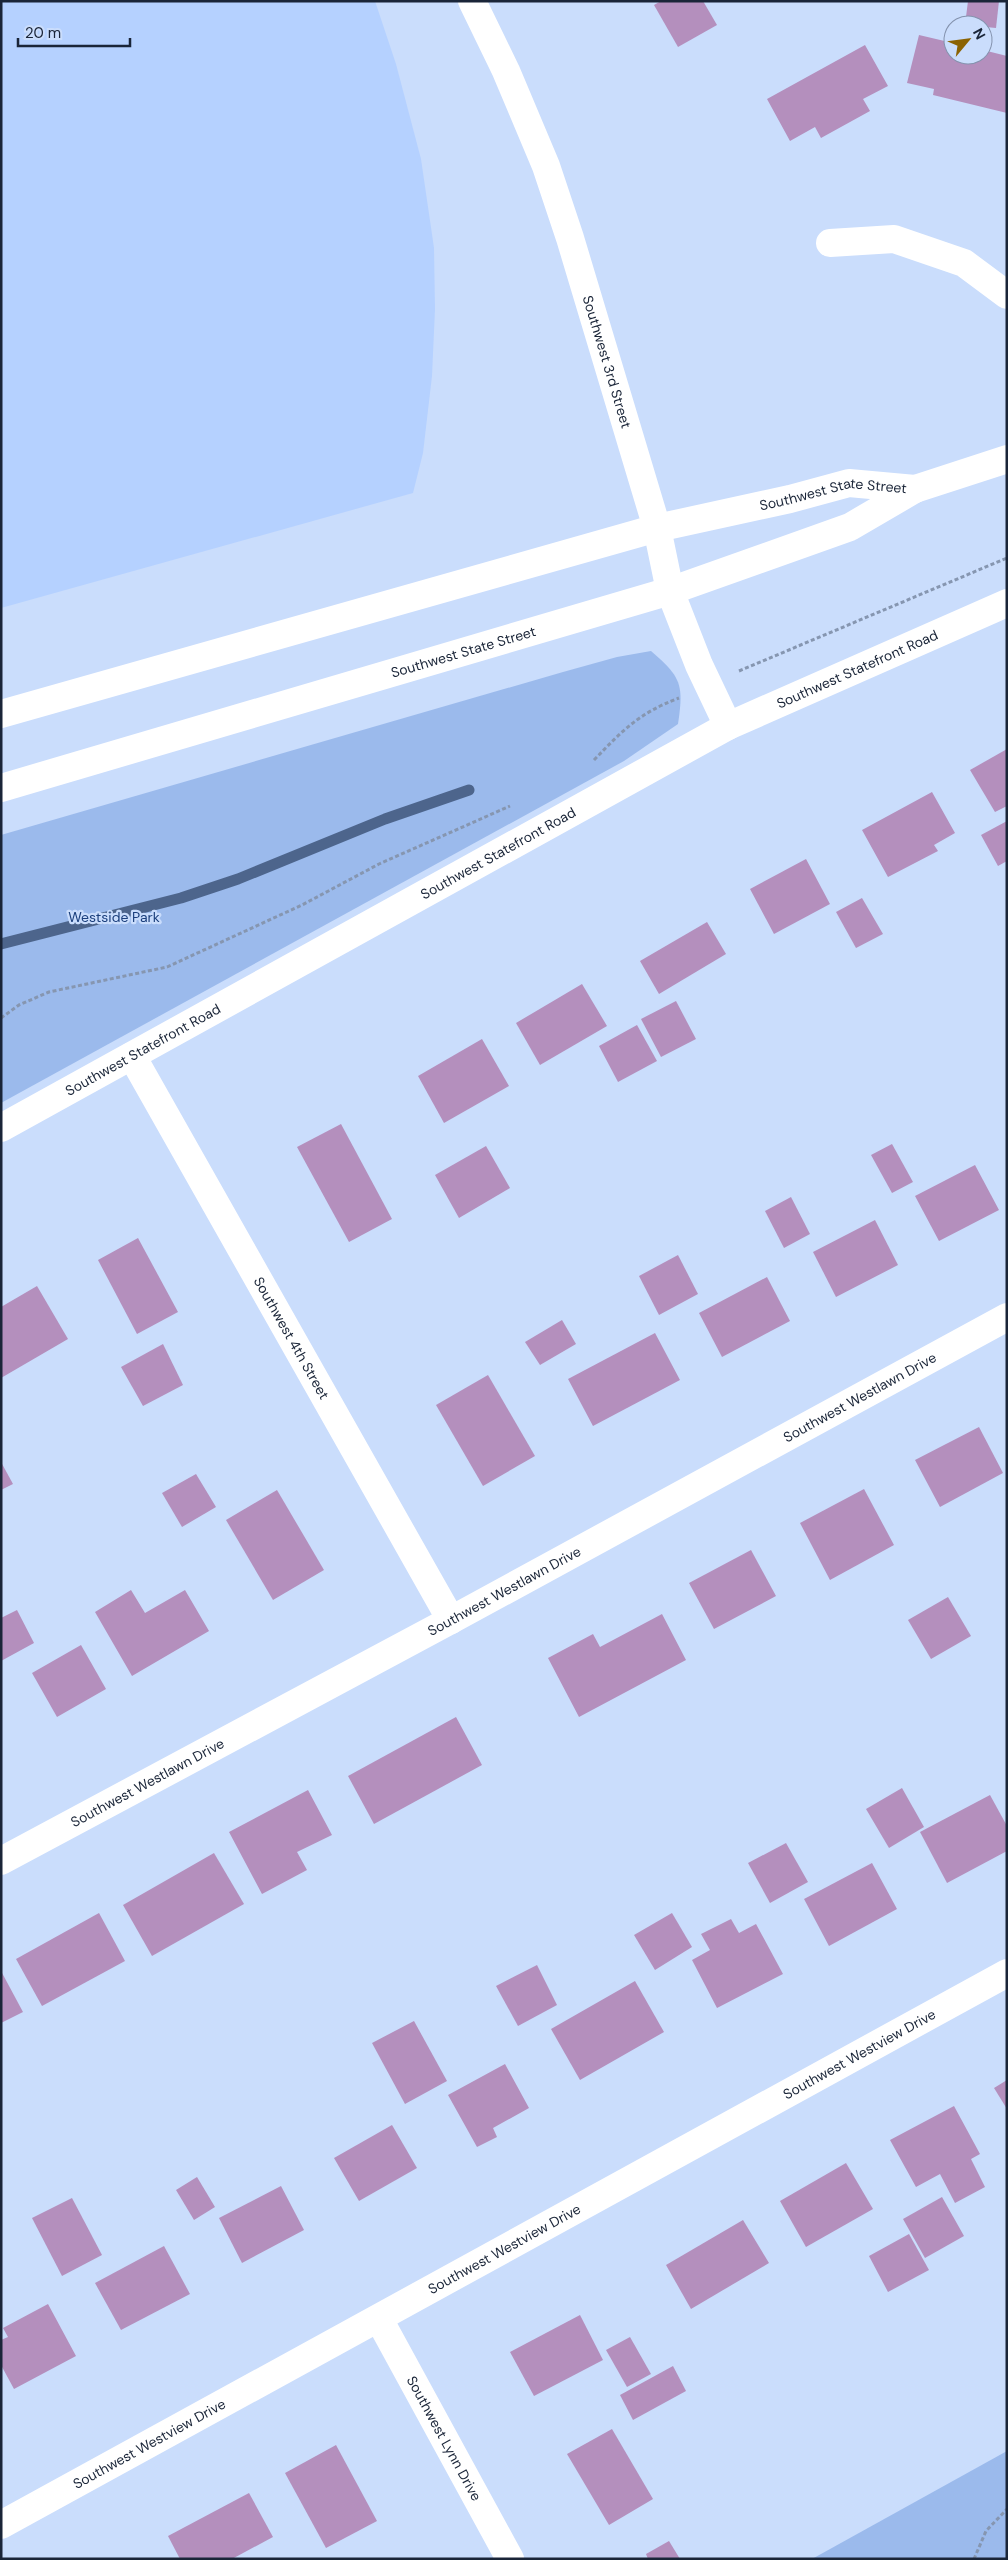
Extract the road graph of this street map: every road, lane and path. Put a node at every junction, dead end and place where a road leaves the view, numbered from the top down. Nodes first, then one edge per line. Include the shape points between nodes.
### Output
1 (472, 1) edge
2 (830, 242) dead end
3 (1007, 295) edge
4 (1007, 459) edge
5 (915, 488) junction
6 (657, 528) junction
7 (1007, 558) edge
8 (670, 592) junction
9 (1007, 603) edge
10 (710, 686) junction
11 (1, 714) edge
12 (728, 726) junction
13 (591, 762) dead end
14 (1, 788) edge
15 (515, 803) dead end
16 (1, 1018) edge
17 (132, 1056) junction
18 (1, 1128) edge
19 (1007, 1317) edge
20 (451, 1620) junction
21 (1, 1861) edge
22 (1007, 1973) edge
23 (378, 2319) junction
24 (1007, 2509) edge
25 (1, 2525) edge
26 (510, 2559) edge
27 (974, 2559) edge

1 - 6 street, Southwest 3rd Street via 546,166
2 - 3 street via 894,239 964,263
4 - 5 street, Southwest State Street
5 - 6 street, Southwest State Street via 849,483
5 - 8 street, Southwest State Street via 850,527
6 - 8 street, Southwest 3rd Street
6 - 11 street, Southwest State Street
7 - 10 path
8 - 10 street, Southwest 3rd Street
8 - 14 street, Southwest State Street
9 - 12 street, Southwest Statefront Road
10 - 12 street, Southwest 3rd Street
10 - 13 path via 653,708 624,728
12 - 17 street, Southwest Statefront Road
15 - 16 path via 379,864 302,905 167,967 49,992 19,1005
17 - 18 street, Southwest Statefront Road
17 - 20 street, Southwest 4th Street
19 - 20 street, Southwest Westlawn Drive
20 - 21 street, Southwest Westlawn Drive
22 - 23 street, Southwest Westview Drive
23 - 25 street, Southwest Westview Drive
23 - 26 street, Southwest Lynn Drive
24 - 27 path via 986,2531

